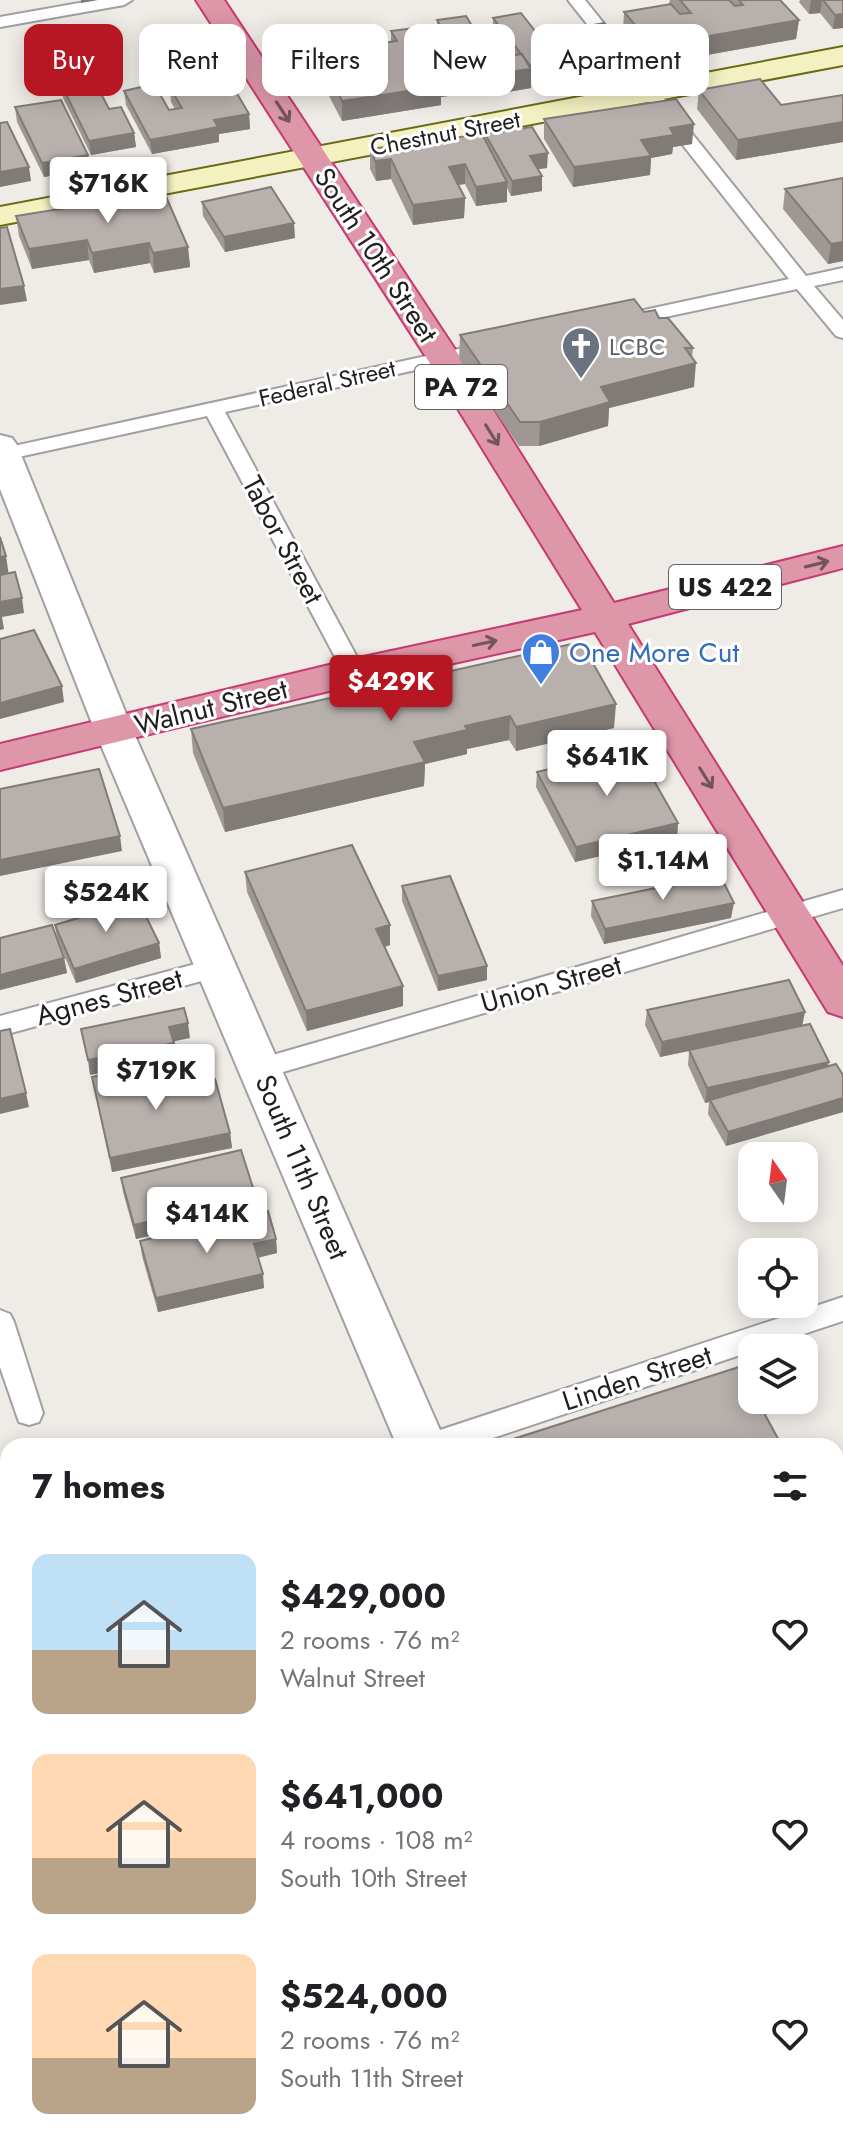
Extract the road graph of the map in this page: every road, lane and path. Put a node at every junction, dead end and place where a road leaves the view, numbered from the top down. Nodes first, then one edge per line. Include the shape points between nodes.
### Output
1 (124, 0) edge
2 (210, 0) edge
3 (576, 0) edge
4 (0, 22) edge
5 (596, 24) edge
6 (843, 56) edge
7 (709, 83) edge
8 (645, 96) edge
9 (658, 96) edge
10 (313, 158) junction
11 (0, 216) edge
12 (843, 274) edge
13 (801, 283) junction
14 (599, 325) edge
15 (843, 332) edge
16 (521, 341) edge
17 (443, 357) junction
18 (213, 408) junction
19 (1, 451) edge
20 (843, 557) edge
21 (606, 617) junction
22 (354, 672) junction
23 (114, 731) junction
24 (0, 757) edge
25 (843, 899) edge
26 (791, 915) junction
27 (218, 967) junction
28 (843, 1001) edge
29 (0, 1026) edge
30 (259, 1069) junction
31 (843, 1309) edge
32 (0, 1322) edge
33 (29, 1413) dead end
34 (419, 1438) edge
35 (455, 1438) edge

1 - 4 lane
2 -> 10 highway, South 10th Street / PA 72
3 - 5 lane
6 - 7 street, Chestnut Street
8 - 10 street, Chestnut Street
9 - 13 lane
10 - 11 street, Chestnut Street
10 - 17 highway, South 10th Street / PA 72
12 - 13 lane
13 - 14 lane
13 - 15 lane
16 - 17 lane, Federal Street
17 - 18 lane, Federal Street
17 -> 21 highway, South 10th Street / PA 72
18 - 19 lane, Federal Street
18 - 22 lane, Tabor Street
19 - 23 street, South 11th Street
21 -> 20 highway, Walnut Street / US 422
22 -> 21 highway, Walnut Street / US 422
21 -> 26 highway, South 10th Street / PA 72
22 - 23 highway, Walnut Street / US 422
23 - 24 highway, Walnut Street / US 422
23 - 27 street, South 11th Street
25 - 26 lane, Union Street
26 - 28 highway, South 10th Street / PA 72
26 - 30 lane, Union Street
27 - 29 lane, Agnes Street
27 - 30 street, South 11th Street
30 - 34 street, South 11th Street
31 - 35 lane, Linden Street
32 - 33 lane

